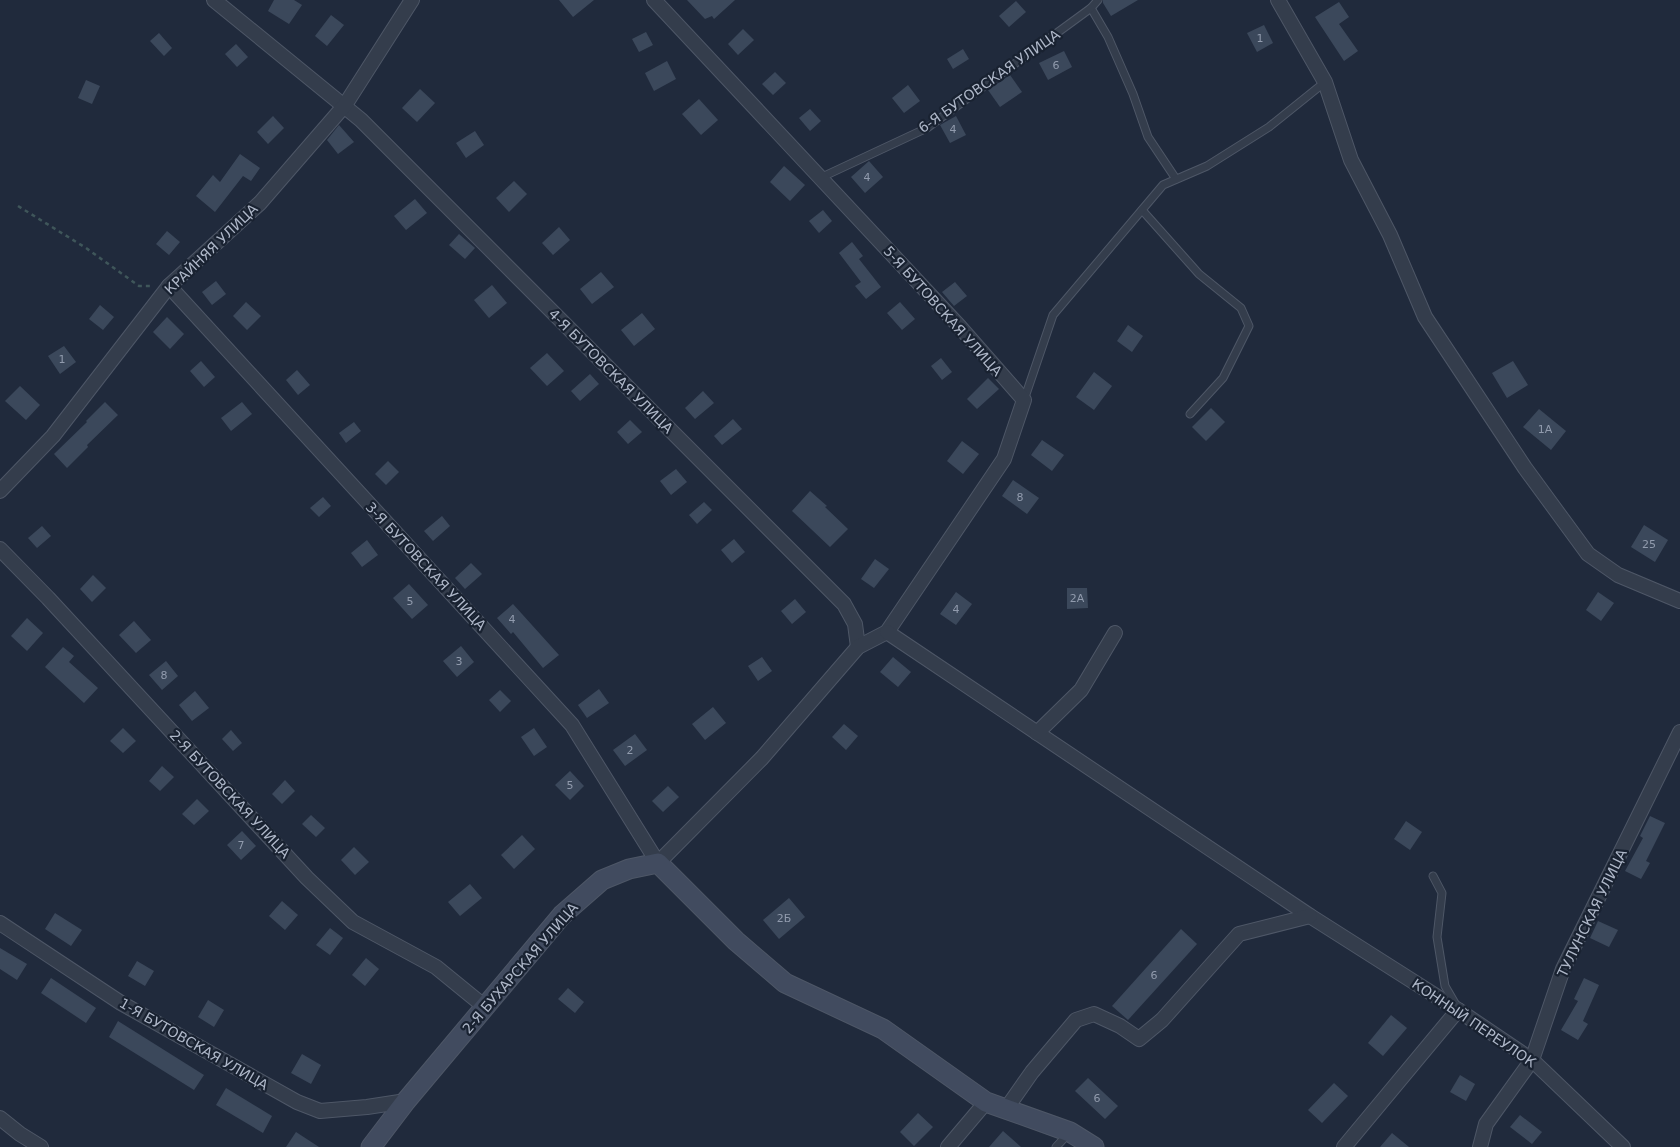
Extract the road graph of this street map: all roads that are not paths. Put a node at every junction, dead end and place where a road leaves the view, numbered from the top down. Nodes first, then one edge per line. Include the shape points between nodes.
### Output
1 (214, 0) edge
2 (412, 0) edge
3 (654, 0) edge
4 (1098, 0) edge
5 (1278, 0) edge
6 (1091, 8) junction
7 (1325, 82) junction
8 (345, 105) junction
9 (820, 178) junction
10 (1176, 179) junction
11 (1142, 210) junction
12 (169, 286) junction
13 (1024, 400) junction
14 (1190, 414) dead end
15 (0, 491) edge
16 (0, 549) edge
17 (1680, 601) edge
18 (887, 632) junction
19 (1116, 633) dead end
20 (858, 647) junction
21 (1680, 732) edge
22 (1037, 733) junction
23 (658, 863) junction
24 (1433, 876) dead end
25 (1310, 916) junction
26 (0, 923) edge
27 (485, 1007) junction
28 (1458, 1010) junction
29 (1532, 1060) junction
30 (406, 1101) junction
31 (986, 1102) junction
32 (1006, 1109) junction
33 (0, 1118) edge
34 (1070, 1132) junction
35 (41, 1147) edge
36 (371, 1147) edge
37 (948, 1147) edge
38 (1056, 1147) edge
39 (1094, 1147) edge
40 (1344, 1147) edge
41 (1480, 1147) edge
42 (1623, 1147) edge

1 - 8 street, 4-Я БУТОВСКАЯ УЛИЦА
2 - 8 street, КРАЙНЯЯ УЛИЦА
3 - 9 street, 5-Я БУТОВСКАЯ УЛИЦА
4 - 6 lane, 6-Я БУТОВСКАЯ УЛИЦА
5 - 7 street
6 - 9 lane, 6-Я БУТОВСКАЯ УЛИЦА via 928,128
6 - 10 lane via 1108,37 1148,137
7 - 10 lane via 1269,127 1207,166
7 - 17 street via 1351,160 1390,235 1425,317 1525,468 1588,554 1618,574
8 - 12 street, КРАЙНЯЯ УЛИЦА via 260,202
8 - 20 street, 4-Я БУТОВСКАЯ УЛИЦА via 844,604 856,624
9 - 13 street, 5-Я БУТОВСКАЯ УЛИЦА
10 - 11 lane via 1163,185
11 - 13 lane via 1053,315
11 - 14 lane via 1199,274 1241,308 1249,326 1223,378
12 - 15 street, КРАЙНЯЯ УЛИЦА via 53,436
12 - 23 street, 3-Я БУТОВСКАЯ УЛИЦА via 572,725
13 - 18 street via 1004,459
16 - 27 street, 2-Я БУТОВСКАЯ УЛИЦА via 307,878 353,922 436,967
18 - 20 street
18 - 22 street, КОННЫЙ ПЕРЕУЛОК
19 - 22 street via 1081,690
20 - 23 street via 762,758
21 - 29 street, ТУЛУНСКАЯ УЛИЦА via 1563,969
22 - 25 street, КОННЫЙ ПЕРЕУЛОК
23 - 27 street, 2-Я БУХАРСКАЯ УЛИЦА via 629,869 602,880 562,915
23 - 31 street via 736,941 785,983 883,1029
24 - 28 lane via 1442,893 1437,937 1445,986
25 - 28 street, КОННЫЙ ПЕРЕУЛОК
25 - 32 street via 1240,934 1162,1020 1139,1039 1094,1014 1076,1020
26 - 30 street, 1-Я БУТОВСКАЯ УЛИЦА via 121,1003 297,1102 320,1111
27 - 30 street, 2-Я БУХАРСКАЯ УЛИЦА
28 - 29 street, КОННЫЙ ПЕРЕУЛОК
28 - 40 street
29 - 41 street, ТУЛУНСКАЯ УЛИЦА via 1486,1124
29 - 42 street, КОННЫЙ ПЕРЕУЛОК
30 - 36 street, 2-Я БУХАРСКАЯ УЛИЦА
31 - 32 street
31 - 37 street
32 - 34 street
33 - 35 street
34 - 38 lane
34 - 39 street

